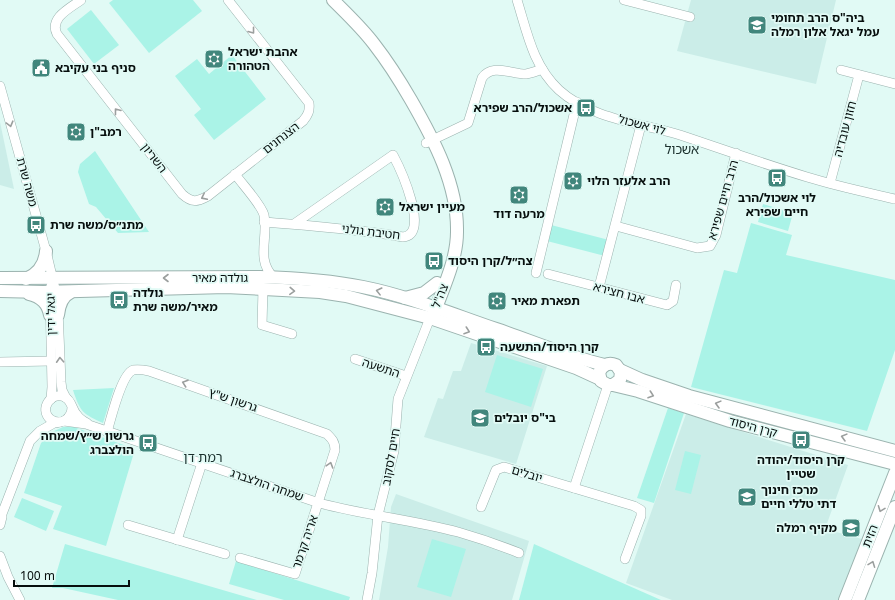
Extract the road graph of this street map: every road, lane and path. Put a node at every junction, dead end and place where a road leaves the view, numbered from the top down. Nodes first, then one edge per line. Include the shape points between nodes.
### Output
1 (81, 0) edge
2 (228, 0) edge
3 (322, 0) edge
4 (333, 0) edge
5 (517, 0) edge
6 (624, 0) edge
7 (690, 17) dead end
8 (542, 69) junction
9 (841, 70) dead end
10 (859, 75) junction
11 (895, 84) edge
12 (0, 86) edge
13 (577, 102) junction
14 (641, 125) junction
15 (430, 142) junction
16 (736, 153) junction
17 (234, 174) junction
18 (830, 183) junction
19 (895, 199) edge
20 (264, 222) junction
21 (294, 224) junction
22 (616, 226) junction
23 (46, 251) junction
24 (264, 259) junction
25 (536, 273) dead end
26 (548, 274) dead end
27 (0, 278) edge
28 (52, 278) junction
29 (249, 278) junction
30 (274, 278) junction
31 (25, 279) junction
32 (437, 283) junction
33 (676, 285) dead end
34 (599, 287) junction
35 (263, 289) junction
36 (0, 292) edge
37 (22, 292) junction
38 (53, 292) junction
39 (71, 292) junction
40 (405, 298) junction
41 (432, 311) junction
42 (54, 315) junction
43 (292, 334) dead end
44 (355, 359) dead end
45 (0, 362) edge
46 (52, 362) junction
47 (605, 365) junction
48 (620, 370) junction
49 (406, 376) junction
50 (607, 383) junction
51 (66, 398) junction
52 (51, 399) junction
53 (72, 407) junction
54 (46, 410) junction
55 (62, 422) junction
56 (89, 425) junction
57 (40, 431) junction
58 (107, 432) junction
59 (895, 440) edge
60 (872, 445) junction
61 (895, 451) edge
62 (868, 457) junction
63 (202, 463) junction
64 (895, 464) edge
65 (895, 473) edge
66 (890, 487) junction
67 (574, 488) junction
68 (10, 494) junction
69 (0, 501) edge
70 (318, 503) junction
71 (481, 507) dead end
72 (895, 507) edge
73 (1, 512) edge
74 (378, 515) junction
75 (0, 525) edge
76 (128, 525) dead end
77 (891, 526) edge
78 (177, 540) junction
79 (519, 553) dead end
80 (225, 554) dead end
81 (0, 556) edge
82 (240, 558) dead end
83 (625, 559) dead end
84 (20, 600) edge
85 (367, 600) edge
86 (845, 600) edge
87 (858, 600) edge

17 -> 1 street, השריון via 201,200 188,200 182,194 57,34 55,29 59,16
2 -> 17 street, הצנחנים via 309,103 310,109 303,122
3 - 15 main road, צה"ל via 370,50
4 - 15 main road, צה"ל via 379,50 398,78
5 - 8 street, לוי אשכול via 528,38
6 - 7 street
8 - 13 street, לוי אשכול via 559,90
8 - 15 street via 526,74 494,70 485,73 468,123
9 - 10 street
10 - 11 street
10 - 18 street, חזון עובדיה
12 -> 23 street, משה שרת
13 - 14 street, לוי אשכול via 594,111
13 - 25 street
14 - 16 street, לוי אשכול
14 - 22 street
15 - 32 main road, צה"ל via 449,209 450,234 445,261
15 - 41 main road, צה"ל via 449,180 457,221 452,263
16 - 18 street, לוי אשכול
16 - 22 street, הרב חיים שפירא via 716,235 710,246 697,248
17 - 20 street via 260,207 264,214
18 - 19 street, לוי אשכול
20 - 21 street, חטיבת גולני
20 - 24 street
21 - 21 street, חטיבת גולני via 386,159 393,155 405,178 414,214 414,228 408,236
22 - 34 street
23 - 28 street, משה שרת
23 - 31 main road via 39,270
24 - 29 street via 258,270
24 - 30 street
26 - 34 street, אבו חצירא
27 - 31 main road, גולדה מאיר
29 -> 28 main road, גולדה מאיר
28 - 31 main road, גולדה מאיר
28 - 38 street, יגאל ידין
29 - 30 main road, גולדה מאיר
40 -> 30 main road, גולדה מאיר via 362,287
32 - 40 main road via 424,293
32 - 41 main road, צה"ל
33 - 34 street, אבו חצירא via 673,302 667,305
35 - 39 main road, גולדה מאיר via 219,287
35 -> 41 main road, גולדה מאיר via 320,292
35 - 43 street via 262,325
36 - 37 main road, גולדה מאיר
37 - 38 main road, גולדה מאיר
37 - 42 main road via 44,301
38 - 39 main road, גולדה מאיר
38 - 42 street, יגאל ידין
39 - 42 main road via 62,299
40 - 41 main road, גולדה מאיר
41 - 47 main road
41 - 49 street, חיים לסקוב
41 -> 50 main road, קרן היסוד via 576,368
42 - 46 street, יגאל ידין
51 -> 42 street, יגאל ידין via 62,386
44 - 49 street, התשעה
45 - 46 street
46 - 52 street, יגאל ידין
47 - 48 main road via 614,364
47 - 50 main road via 600,371
48 - 50 main road via 620,380
60 -> 48 main road, קרן היסוד via 689,396
49 - 74 street, חיים לסקוב via 398,400 394,451
50 -> 62 main road, קרן היסוד via 730,421
50 - 67 street
51 - 52 street via 58,396
51 - 53 street
52 - 54 street
53 - 55 street via 70,416
53 - 56 street, שמחה הולצברג via 76,415
54 - 55 street via 52,420
54 - 57 street
55 - 56 street, שמחה הולצברג
55 - 57 street via 54,423
56 - 58 street, שמחה הולצברג
57 - 68 street via 30,441
58 - 63 street, שמחה הולצברג
70 -> 58 street, גרשון ש"ץ via 335,450 333,440 326,434 149,371 133,370 127,375
59 - 60 main road
60 - 61 main road, קרן היסוד
62 - 64 main road, קרן היסוד
62 - 66 main road via 885,468
63 - 70 street, שמחה הולצברג
63 - 78 street
65 - 66 main road, הזית
66 -> 86 main road, הזית
67 - 71 street, יובלים via 504,467 496,470
67 - 83 street, יובלים via 641,510
68 - 69 street
68 - 73 street
70 - 74 street, שמחה הולצברג
70 - 82 street, אריה קרמר via 295,574
72 - 77 main road, הזית
73 - 75 street
74 - 79 street, שמחה הולצברג via 457,532
74 - 85 street, חיים לסקוב
76 - 78 street
87 -> 77 main road, הזית
78 - 80 street
81 - 84 street

